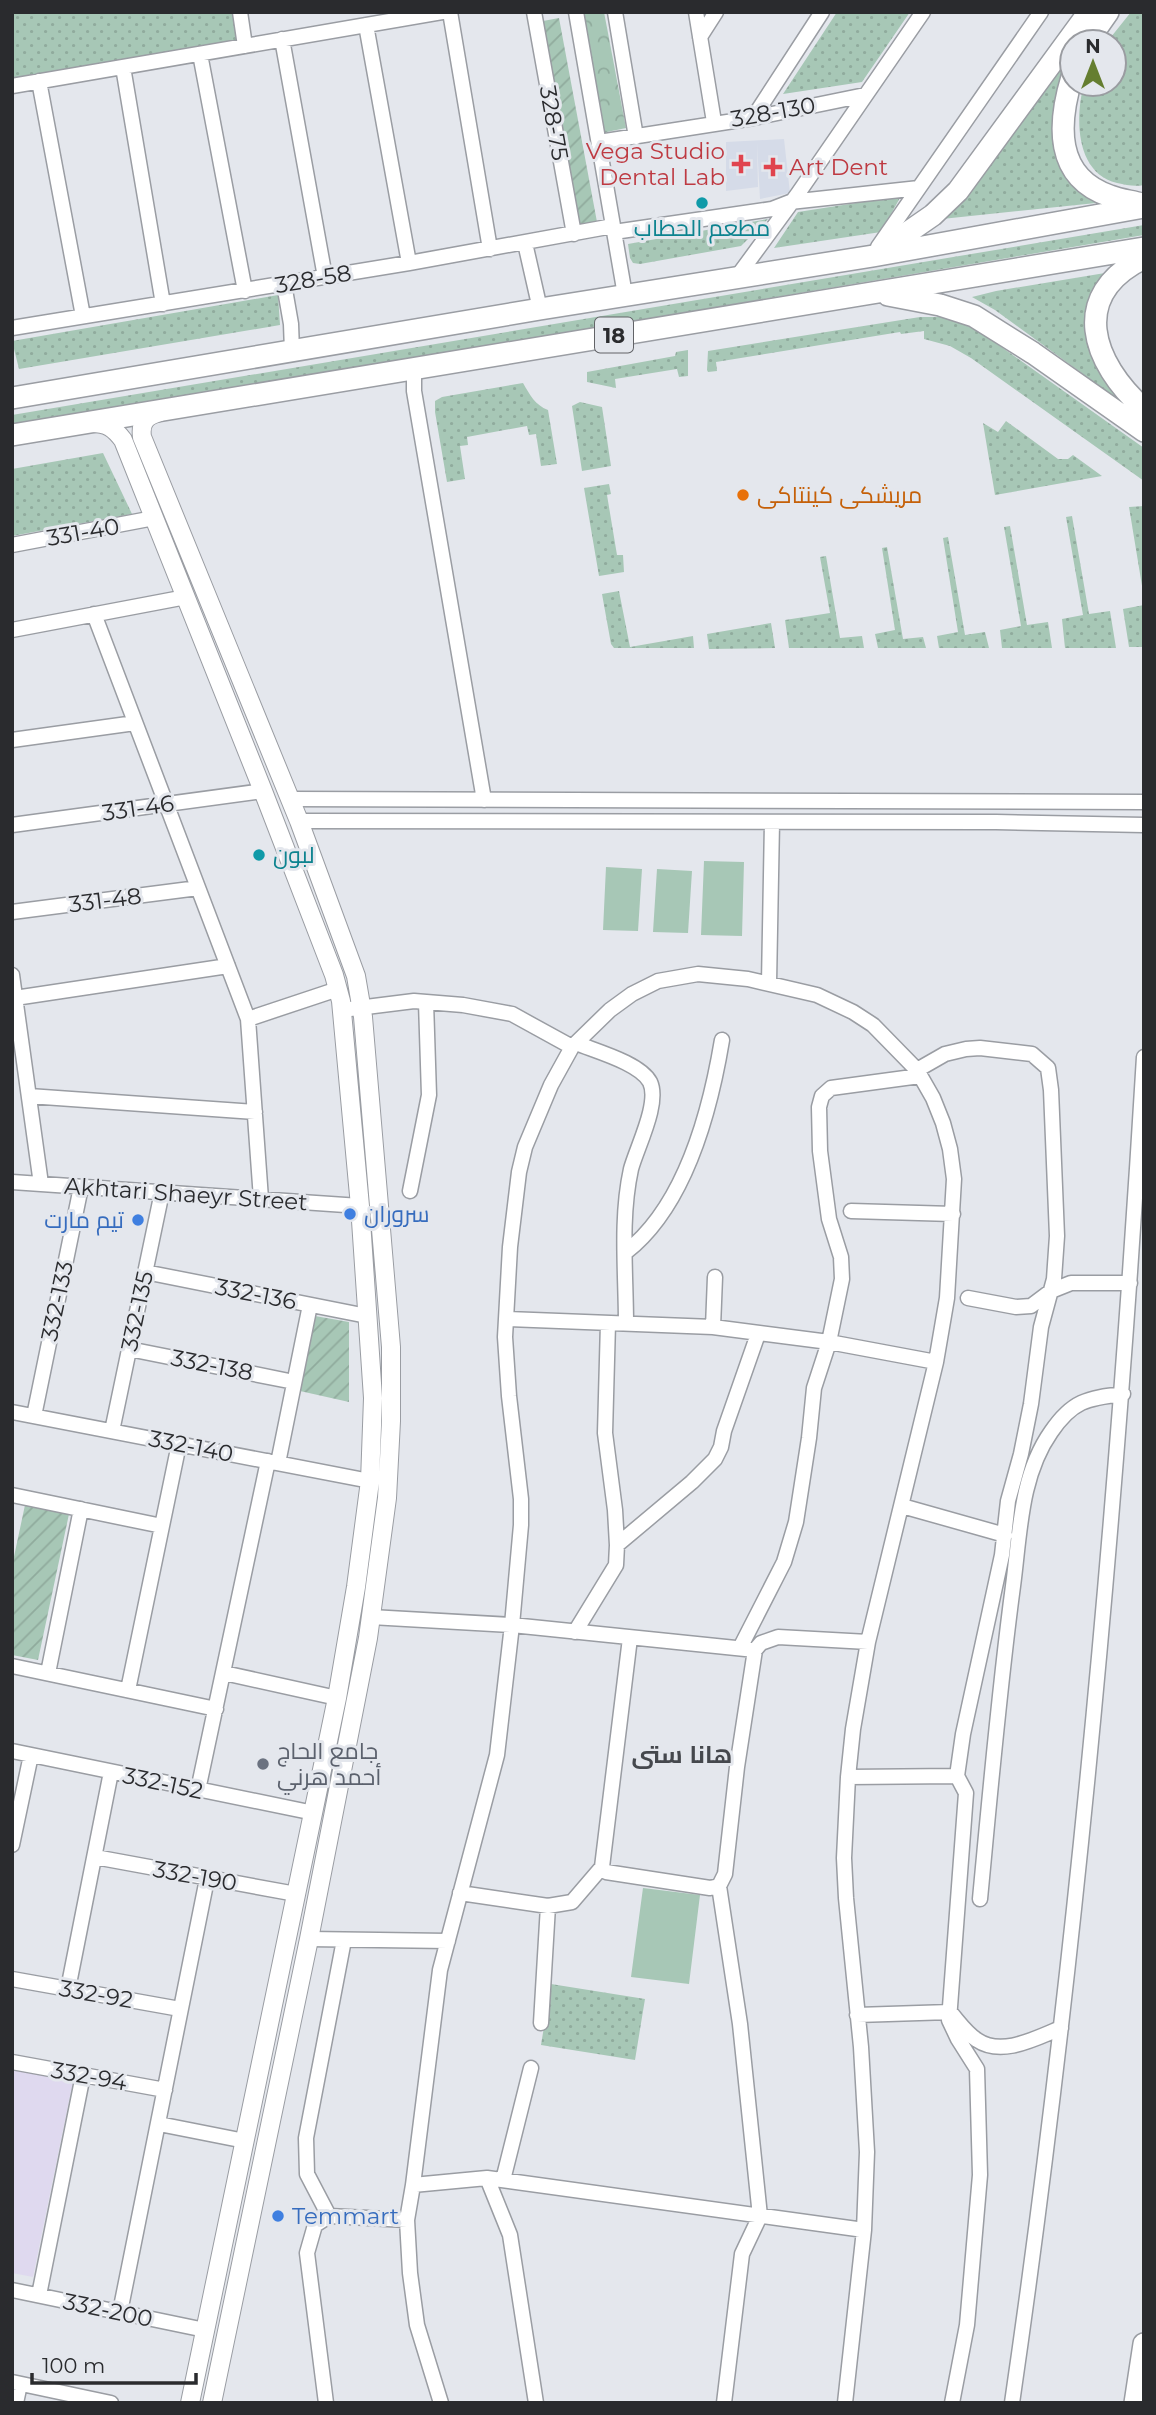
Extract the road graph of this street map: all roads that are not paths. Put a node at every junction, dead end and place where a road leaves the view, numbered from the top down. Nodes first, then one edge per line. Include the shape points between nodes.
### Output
1 (240, 12) edge
2 (442, 12) edge
3 (450, 12) edge
4 (534, 12) edge
5 (576, 12) edge
6 (615, 12) edge
7 (696, 12) edge
8 (716, 12) edge
9 (822, 12) edge
10 (923, 12) edge
11 (1041, 12) edge
12 (1089, 12) edge
13 (1108, 12) edge
14 (366, 25) junction
15 (1097, 28) edge
16 (700, 37) junction
17 (282, 40) junction
18 (245, 46) junction
19 (200, 54) junction
20 (123, 67) junction
21 (39, 81) junction
22 (12, 86) edge
23 (864, 95) junction
24 (1066, 98) edge
25 (753, 118) junction
26 (714, 122) junction
27 (636, 137) junction
28 (598, 142) junction
29 (919, 188) junction
30 (790, 202) junction
31 (1144, 205) edge
32 (614, 229) junction
33 (574, 234) junction
34 (525, 243) junction
35 (1144, 248) edge
36 (490, 249) junction
37 (871, 256) junction
38 (1144, 258) edge
39 (410, 263) junction
40 (737, 276) junction
41 (326, 277) junction
42 (284, 284) junction
43 (245, 291) junction
44 (865, 293) junction
45 (625, 295) junction
46 (163, 304) junction
47 (540, 309) junction
48 (83, 316) junction
49 (12, 328) edge
50 (292, 351) junction
51 (414, 368) junction
52 (12, 398) edge
53 (1144, 409) edge
54 (166, 410) junction
55 (85, 423) junction
56 (1144, 431) edge
57 (12, 435) edge
58 (164, 491) junction
59 (146, 498) junction
60 (154, 518) junction
61 (12, 545) edge
62 (186, 597) junction
63 (94, 614) junction
64 (12, 630) edge
65 (135, 723) junction
66 (12, 740) edge
67 (263, 791) junction
68 (289, 799) junction
69 (312, 799) junction
70 (484, 800) junction
71 (716, 802) junction
72 (1144, 802) edge
73 (167, 804) junction
74 (307, 821) junction
75 (716, 822) junction
76 (772, 822) junction
77 (12, 825) edge
78 (1144, 825) edge
79 (198, 888) junction
80 (12, 912) edge
81 (228, 966) junction
82 (12, 975) edge
83 (769, 983) junction
84 (338, 989) junction
85 (15, 998) junction
86 (426, 1002) junction
87 (361, 1007) junction
88 (342, 1010) junction
89 (248, 1019) junction
90 (722, 1041) dead end
91 (574, 1045) junction
92 (1144, 1057) edge
93 (918, 1073) junction
94 (29, 1096) junction
95 (255, 1112) junction
96 (12, 1182) edge
97 (41, 1184) junction
98 (81, 1187) junction
99 (410, 1191) dead end
100 (162, 1192) junction
101 (261, 1199) junction
102 (360, 1206) junction
103 (851, 1211) dead end
104 (953, 1214) junction
105 (626, 1252) junction
106 (145, 1272) junction
107 (715, 1277) dead end
108 (1130, 1283) junction
109 (1051, 1291) junction
110 (968, 1298) dead end
111 (310, 1305) junction
112 (367, 1316) junction
113 (506, 1320) junction
114 (608, 1323) junction
115 (626, 1324) junction
116 (713, 1327) junction
117 (758, 1334) junction
118 (828, 1342) junction
119 (129, 1349) junction
120 (936, 1362) junction
121 (294, 1382) junction
122 (1123, 1394) junction
123 (12, 1412) edge
124 (34, 1416) junction
125 (112, 1431) junction
126 (179, 1444) junction
127 (273, 1462) junction
128 (370, 1481) junction
129 (14, 1495) edge
130 (902, 1506) junction
131 (81, 1509) junction
132 (12, 1511) edge
133 (162, 1526) junction
134 (1005, 1535) junction
135 (617, 1545) junction
136 (371, 1617) junction
137 (512, 1625) junction
138 (575, 1632) junction
139 (630, 1638) junction
140 (868, 1643) junction
141 (740, 1648) junction
142 (755, 1650) junction
143 (12, 1666) edge
144 (48, 1673) junction
145 (224, 1673) junction
146 (128, 1690) junction
147 (337, 1698) junction
148 (216, 1709) junction
149 (12, 1751) edge
150 (31, 1755) junction
151 (111, 1772) junction
152 (957, 1776) junction
153 (848, 1777) junction
154 (198, 1790) junction
155 (314, 1813) junction
156 (13, 1840) edge
157 (95, 1857) junction
158 (601, 1867) junction
159 (207, 1879) junction
160 (719, 1886) junction
161 (460, 1893) junction
162 (296, 1894) junction
163 (980, 1899) dead end
164 (548, 1906) junction
165 (309, 1939) junction
166 (344, 1940) junction
167 (448, 1941) junction
168 (12, 1979) edge
169 (278, 1982) junction
170 (298, 1987) junction
171 (68, 1989) junction
172 (180, 2010) junction
173 (950, 2012) junction
174 (857, 2015) junction
175 (541, 2023) dead end
176 (1061, 2028) junction
177 (12, 2062) edge
178 (531, 2068) dead end
179 (83, 2075) junction
180 (165, 2090) junction
181 (159, 2124) junction
182 (245, 2141) junction
183 (487, 2178) junction
184 (503, 2180) junction
185 (413, 2185) junction
186 (329, 2216) junction
187 (761, 2216) junction
188 (407, 2220) junction
189 (864, 2230) junction
190 (12, 2290) edge
191 (39, 2295) junction
192 (121, 2312) junction
193 (205, 2330) junction
194 (1144, 2344) edge
195 (16, 2383) edge
196 (104, 2402) edge
197 (16, 2403) edge
198 (190, 2403) edge
199 (212, 2403) edge
200 (326, 2403) edge
201 (441, 2403) edge
202 (536, 2403) edge
203 (724, 2403) edge
204 (845, 2403) edge
205 (952, 2403) edge
206 (1012, 2403) edge
207 (1135, 2403) edge

1 - 18 street
2 - 14 street
3 - 36 street
4 - 33 street, 328-75
5 - 28 street
6 - 27 street
7 - 16 street
8 - 16 street
9 - 25 street
10 - 23 street
11 - 29 street
12 - 37 highway via 958,191 933,215
13 - 15 highway
14 - 17 street
14 - 39 street
16 - 26 street
17 - 18 street
17 - 41 street
18 - 19 street
19 - 20 street
19 - 43 street
20 - 21 street
20 - 46 street
21 - 22 street
21 - 48 street
23 - 25 street, 328-130
23 - 30 street
24 - 31 highway via 1062,135 1071,165 1098,191
25 - 26 street, 328-130
26 - 27 street, 328-130
27 - 28 street, 328-130
28 - 32 street
29 - 30 street, 328-58
29 - 37 street
30 - 32 street, 328-58 via 772,209
30 - 40 street
31 - 37 highway, 18
32 - 33 street, 328-58
32 - 45 street
33 - 34 street, 328-58
34 - 36 street, 328-58
34 - 47 street
35 - 44 highway, 18
36 - 39 street, 328-58
37 - 40 highway, 18
38 - 53 highway via 1113,279 1100,299 1095,321 1101,356
39 - 41 street, 328-58
40 - 45 highway, 18
41 - 42 street, 328-58
42 - 43 street, 328-58
42 - 50 street
43 - 46 street, 328-58
44 - 51 highway, 18
44 - 56 highway via 934,303 974,316
45 - 47 highway, 18
46 - 48 street, 328-58
47 - 50 highway, 18
48 - 49 street, 328-58
50 - 52 highway, 18
51 - 54 highway, 18
51 - 70 street via 414,391
54 - 55 highway, 18
54 - 58 main road via 146,418 141,430
55 - 57 highway, 18
55 - 59 main road via 116,430
58 - 59 main road
58 - 68 main road
59 - 60 main road
60 - 61 street, 331-40
60 - 62 main road
62 - 63 street
62 - 67 main road
63 - 64 street
63 - 65 street
65 - 66 street
65 - 73 street
67 - 73 street, 331-46
67 - 84 main road
68 - 69 street
68 - 74 main road
69 - 70 street
69 - 74 street
70 - 71 street
71 - 72 street
71 - 75 street
73 - 77 street, 331-46
73 - 79 street
74 - 75 street
74 - 87 main road via 356,975
75 - 76 street
76 - 78 street
76 - 83 street
79 - 80 street, 331-48
79 - 81 street
81 - 85 street
81 - 89 street
82 - 85 street
83 - 91 street via 710,975 658,981 624,1000
83 - 93 street via 817,995 853,1012 891,1041
84 - 88 main road
84 - 89 street
85 - 94 street
86 - 87 street
86 - 91 street via 512,1014
86 - 99 street via 429,1095
87 - 88 street
87 - 136 main road via 392,1384 387,1498
88 - 102 main road
89 - 95 street
90 - 105 street via 700,1132 672,1198 653,1228
91 - 105 street via 642,1071 651,1084 651,1110 626,1194
91 - 113 street via 534,1121 522,1158
92 - 108 street
93 - 104 street via 933,1098 950,1149
93 - 109 street via 945,1054 980,1048 1032,1054 1048,1068 1057,1236
93 - 118 street via 831,1088 822,1096 820,1151 829,1219 842,1268
94 - 95 street
94 - 97 street
95 - 101 street
96 - 97 street, Akhtari Shaeyr Street
97 - 98 street, Akhtari Shaeyr Street
98 - 100 street, Akhtari Shaeyr Street
98 - 124 street, 332-133
100 - 101 street, Akhtari Shaeyr Street
100 - 106 street, 332-135
101 - 102 street, Akhtari Shaeyr Street
102 - 112 main road
103 - 104 street
104 - 120 street via 947,1298
105 - 115 street
106 - 111 street, 332-136
106 - 119 street, 332-135
107 - 116 street
108 - 109 street via 1071,1283
108 - 122 street
109 - 110 street via 1031,1306
109 - 134 street
111 - 112 street, 332-136
111 - 121 street
112 - 128 main road via 373,1398
113 - 114 street
113 - 137 street via 506,1366 521,1499
114 - 115 street
114 - 135 street via 605,1433
115 - 116 street
116 - 117 street
117 - 118 street
117 - 135 street via 715,1459
118 - 120 street
118 - 141 street via 814,1388 796,1522 785,1562
119 - 121 street, 332-138
119 - 125 street, 332-135
120 - 130 street
121 - 127 street
122 - 163 street via 1088,1398 1073,1407 1051,1431 1035,1460 1025,1496 1004,1650
122 - 176 street via 1090,1770
123 - 124 street, 332-140
124 - 125 street, 332-140
125 - 126 street, 332-140
126 - 127 street, 332-140
126 - 133 street
127 - 128 street, 332-140
127 - 145 street
128 - 147 main road
129 - 131 street
129 - 132 street
130 - 134 street
130 - 140 street
131 - 133 street
131 - 144 street
133 - 146 street
134 - 152 street
135 - 138 street via 616,1564
136 - 137 street
136 - 165 main road
137 - 138 street
137 - 161 street via 497,1755
138 - 139 street
139 - 141 street
139 - 158 street
140 - 142 street via 778,1637
140 - 153 street
141 - 142 street
142 - 160 street via 725,1874
143 - 144 street
144 - 146 street
145 - 147 street
145 - 148 street
146 - 148 street
147 - 155 main road
148 - 154 street
149 - 150 street, 332-152
150 - 151 street, 332-152
150 - 156 street
151 - 154 street, 332-152
151 - 157 street
152 - 153 street
152 - 173 street via 966,1793
153 - 174 street via 844,1858
154 - 155 street, 332-152
155 - 162 main road
157 - 159 street, 332-190
157 - 171 street
158 - 160 street via 624,1875
158 - 164 street via 572,1902
159 - 162 street, 332-190
159 - 172 street
160 - 187 street
161 - 164 street
161 - 167 street
162 - 169 main road
164 - 175 street
165 - 166 street
165 - 170 main road
166 - 167 street
166 - 186 street via 306,2138 307,2174
167 - 185 street via 435,1999
168 - 171 street, 332-92
169 - 170 main road
169 - 182 main road
170 - 199 main road
171 - 172 street, 332-92
172 - 180 street
173 - 174 street
173 - 176 street via 984,2044 1024,2043
173 - 205 street via 955,2034 977,2069 980,2175 967,2325
174 - 189 street via 867,2129
176 - 206 street
177 - 179 street, 332-94
178 - 184 street
179 - 180 street, 332-94
179 - 191 street
180 - 181 street
181 - 182 street
181 - 192 street
182 - 193 main road
183 - 184 street
183 - 185 street
183 - 202 street via 510,2235
184 - 187 street
185 - 188 street
186 - 188 street
186 - 200 street via 316,2225 307,2253
187 - 189 street
187 - 203 street via 742,2254
188 - 201 street via 417,2325
189 - 204 street
190 - 191 street, 332-200
191 - 192 street, 332-200
192 - 193 street, 332-200
193 - 198 main road
194 - 207 highway
195 - 196 street
195 - 197 street

